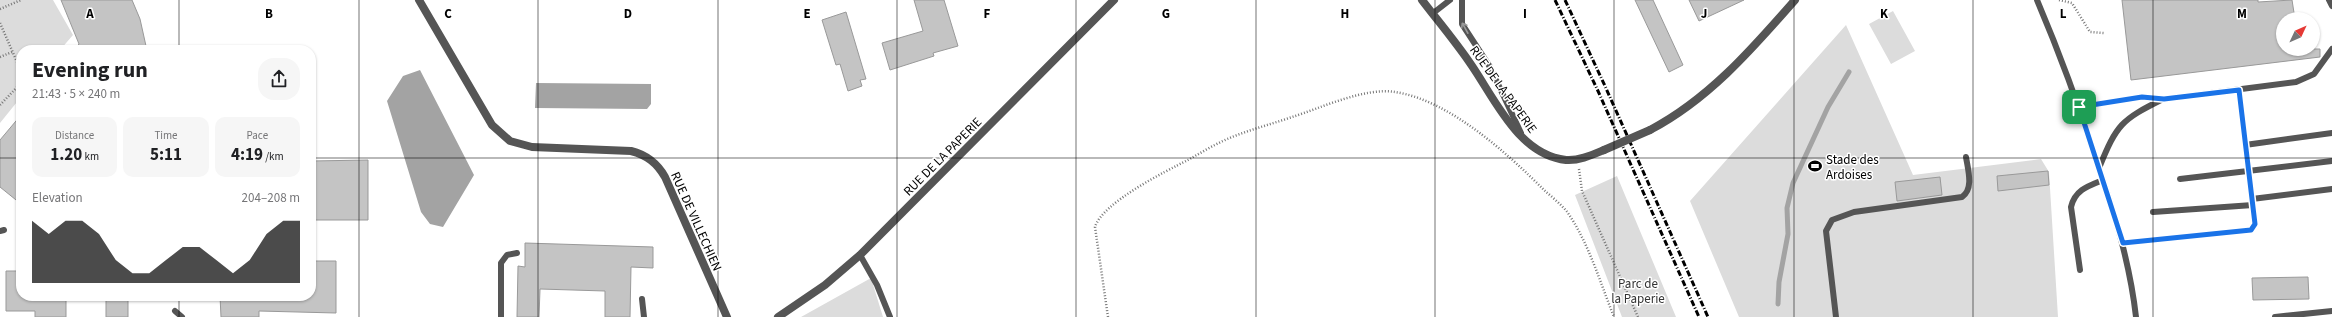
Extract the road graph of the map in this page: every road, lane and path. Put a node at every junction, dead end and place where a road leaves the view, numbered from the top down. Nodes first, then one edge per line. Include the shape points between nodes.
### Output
1 (22, 0) edge
2 (419, 0) edge
3 (1114, 0) edge
4 (1422, 0) edge
5 (1450, 0) edge
6 (1462, 0) edge
7 (1795, 0) edge
8 (2037, 0) edge
9 (2059, 0) edge
10 (2329, 0) edge
11 (2332, 6) edge
12 (0, 9) edge
13 (1432, 14) junction
14 (0, 23) edge
15 (2104, 33) dead end
16 (2332, 51) edge
17 (12, 52) junction
18 (0, 57) edge
19 (16, 60) edge
20 (16, 88) edge
21 (2239, 90) junction
22 (2164, 99) junction
23 (0, 105) edge
24 (2079, 107) junction
25 (2332, 133) edge
26 (1522, 137) junction
27 (2245, 145) junction
28 (1966, 157) dead end
29 (2332, 161) edge
30 (2100, 168) junction
31 (1580, 170) dead end
32 (2248, 171) junction
33 (2180, 179) dead end
34 (2103, 180) junction
35 (2332, 189) edge
36 (2252, 202) junction
37 (2153, 212) dead end
38 (2123, 243) junction
39 (517, 252) dead end
40 (860, 255) junction
41 (2080, 270) dead end
42 (642, 300) dead end
43 (175, 311) dead end
44 (2332, 311) edge
45 (182, 317) edge
46 (502, 317) edge
47 (644, 317) edge
48 (727, 317) edge
49 (778, 317) edge
50 (890, 317) edge
51 (1108, 317) edge
52 (1614, 317) edge
53 (1638, 317) edge
54 (1836, 317) edge
55 (2136, 317) edge
56 (2275, 317) edge

1 - 12 path
2 - 48 street, RUE DE VILLECHIEN via 492,125 510,140 532,147 631,151 654,162 665,177
3 - 40 street, RUE DE LA PAPERIE
4 - 13 street, RUE DE LA PAPERIE
5 - 13 lane
26 -> 6 lane via 1490,67 1462,24
7 - 26 street, RUE DE LA PAPERIE, bridge via 1754,47 1714,86 1672,118 1650,130 1589,156 1566,160 1545,153
8 - 24 lane
9 - 15 path via 2072,4 2090,32
10 - 11 lane
13 - 26 street, RUE DE LA PAPERIE via 1470,62
14 - 17 path
16 - 21 lane via 2320,68 2306,78
17 - 18 path
17 - 19 path
20 - 23 path
21 - 22 lane
21 - 27 lane
22 - 24 lane via 2142,97
22 - 30 lane via 2135,113 2122,124 2108,145
24 - 30 lane
25 - 27 lane
27 - 32 lane
28 - 54 lane via 1969,187 1962,198 1854,212 1832,220 1826,231
29 - 32 lane
30 - 34 lane
31 - 53 path via 1582,191
32 - 33 lane
32 - 36 lane
34 - 38 lane
34 - 41 lane via 2083,189 2073,199 2071,207
35 - 36 lane
36 - 37 lane
36 - 38 lane via 2255,224 2251,230
38 - 55 lane via 2132,280
39 - 46 lane via 507,255 502,263
40 - 49 street, RUE DE LA PAPERIE via 825,285
40 - 50 lane via 877,285
42 - 47 lane
43 - 45 lane
44 - 56 lane
51 - 52 path via 1095,228 1098,219 1107,209 1160,174 1230,138 1322,105 1377,92 1395,92 1431,103 1456,117 1531,177 1566,211 1576,227

